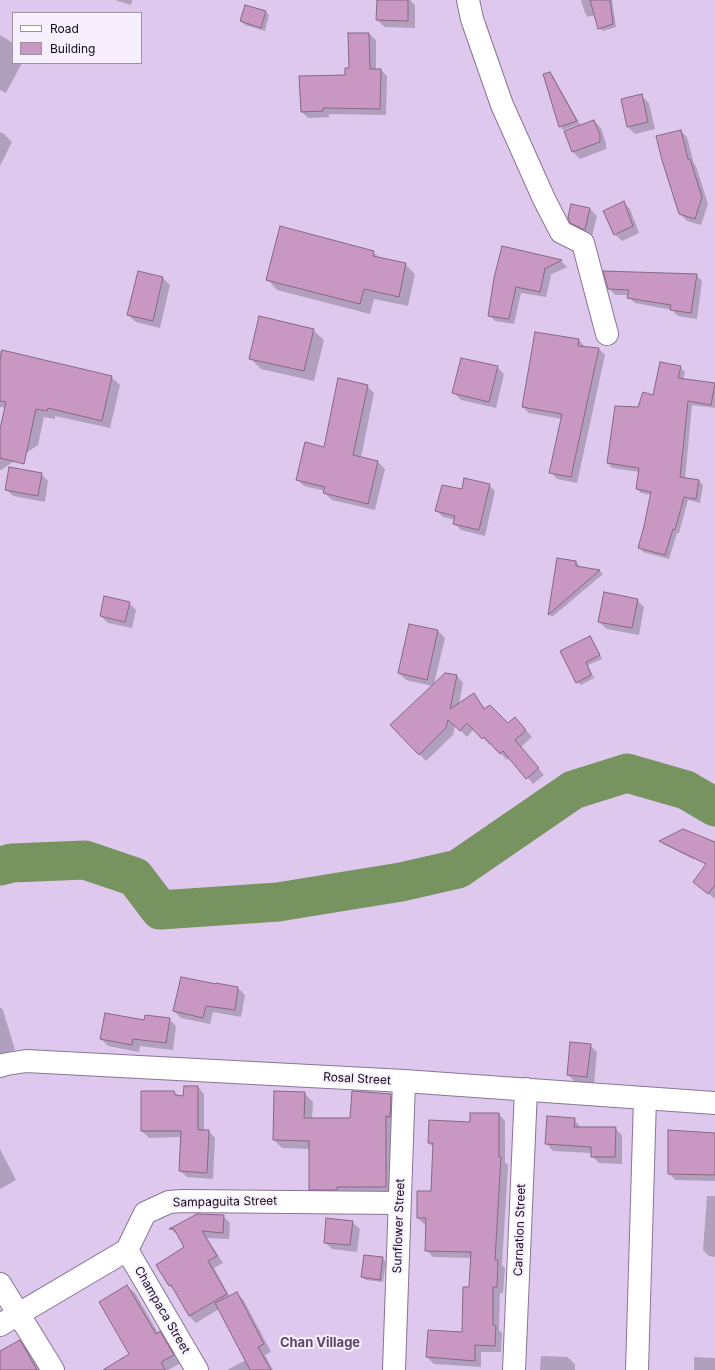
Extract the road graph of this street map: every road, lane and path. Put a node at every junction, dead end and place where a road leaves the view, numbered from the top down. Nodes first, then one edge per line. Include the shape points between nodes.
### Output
1 (468, 0) edge
2 (607, 334) dead end
3 (0, 1066) edge
4 (404, 1082) junction
5 (526, 1089) junction
6 (646, 1098) junction
7 (715, 1103) edge
8 (399, 1203) junction
9 (127, 1250) junction
10 (0, 1284) edge
11 (18, 1314) junction
12 (0, 1325) edge
13 (53, 1370) edge
14 (197, 1370) edge
15 (394, 1370) edge
16 (514, 1370) edge
17 (637, 1370) edge

1 - 2 street via 472,19 502,105 544,199 561,232 583,243
3 - 4 street, Rosal Street via 26,1062
4 - 5 street, Rosal Street
4 - 8 street, Sunflower Street
5 - 6 street, Rosal Street
5 - 16 street, Carnation Street
6 - 7 street, Rosal Street
6 - 17 street
8 - 9 street, Sampaguita Street via 183,1200 169,1202 145,1214
8 - 15 street, Sunflower Street
9 - 11 street
9 - 14 street, Champaca Street
10 - 11 street
11 - 12 street
11 - 13 street

